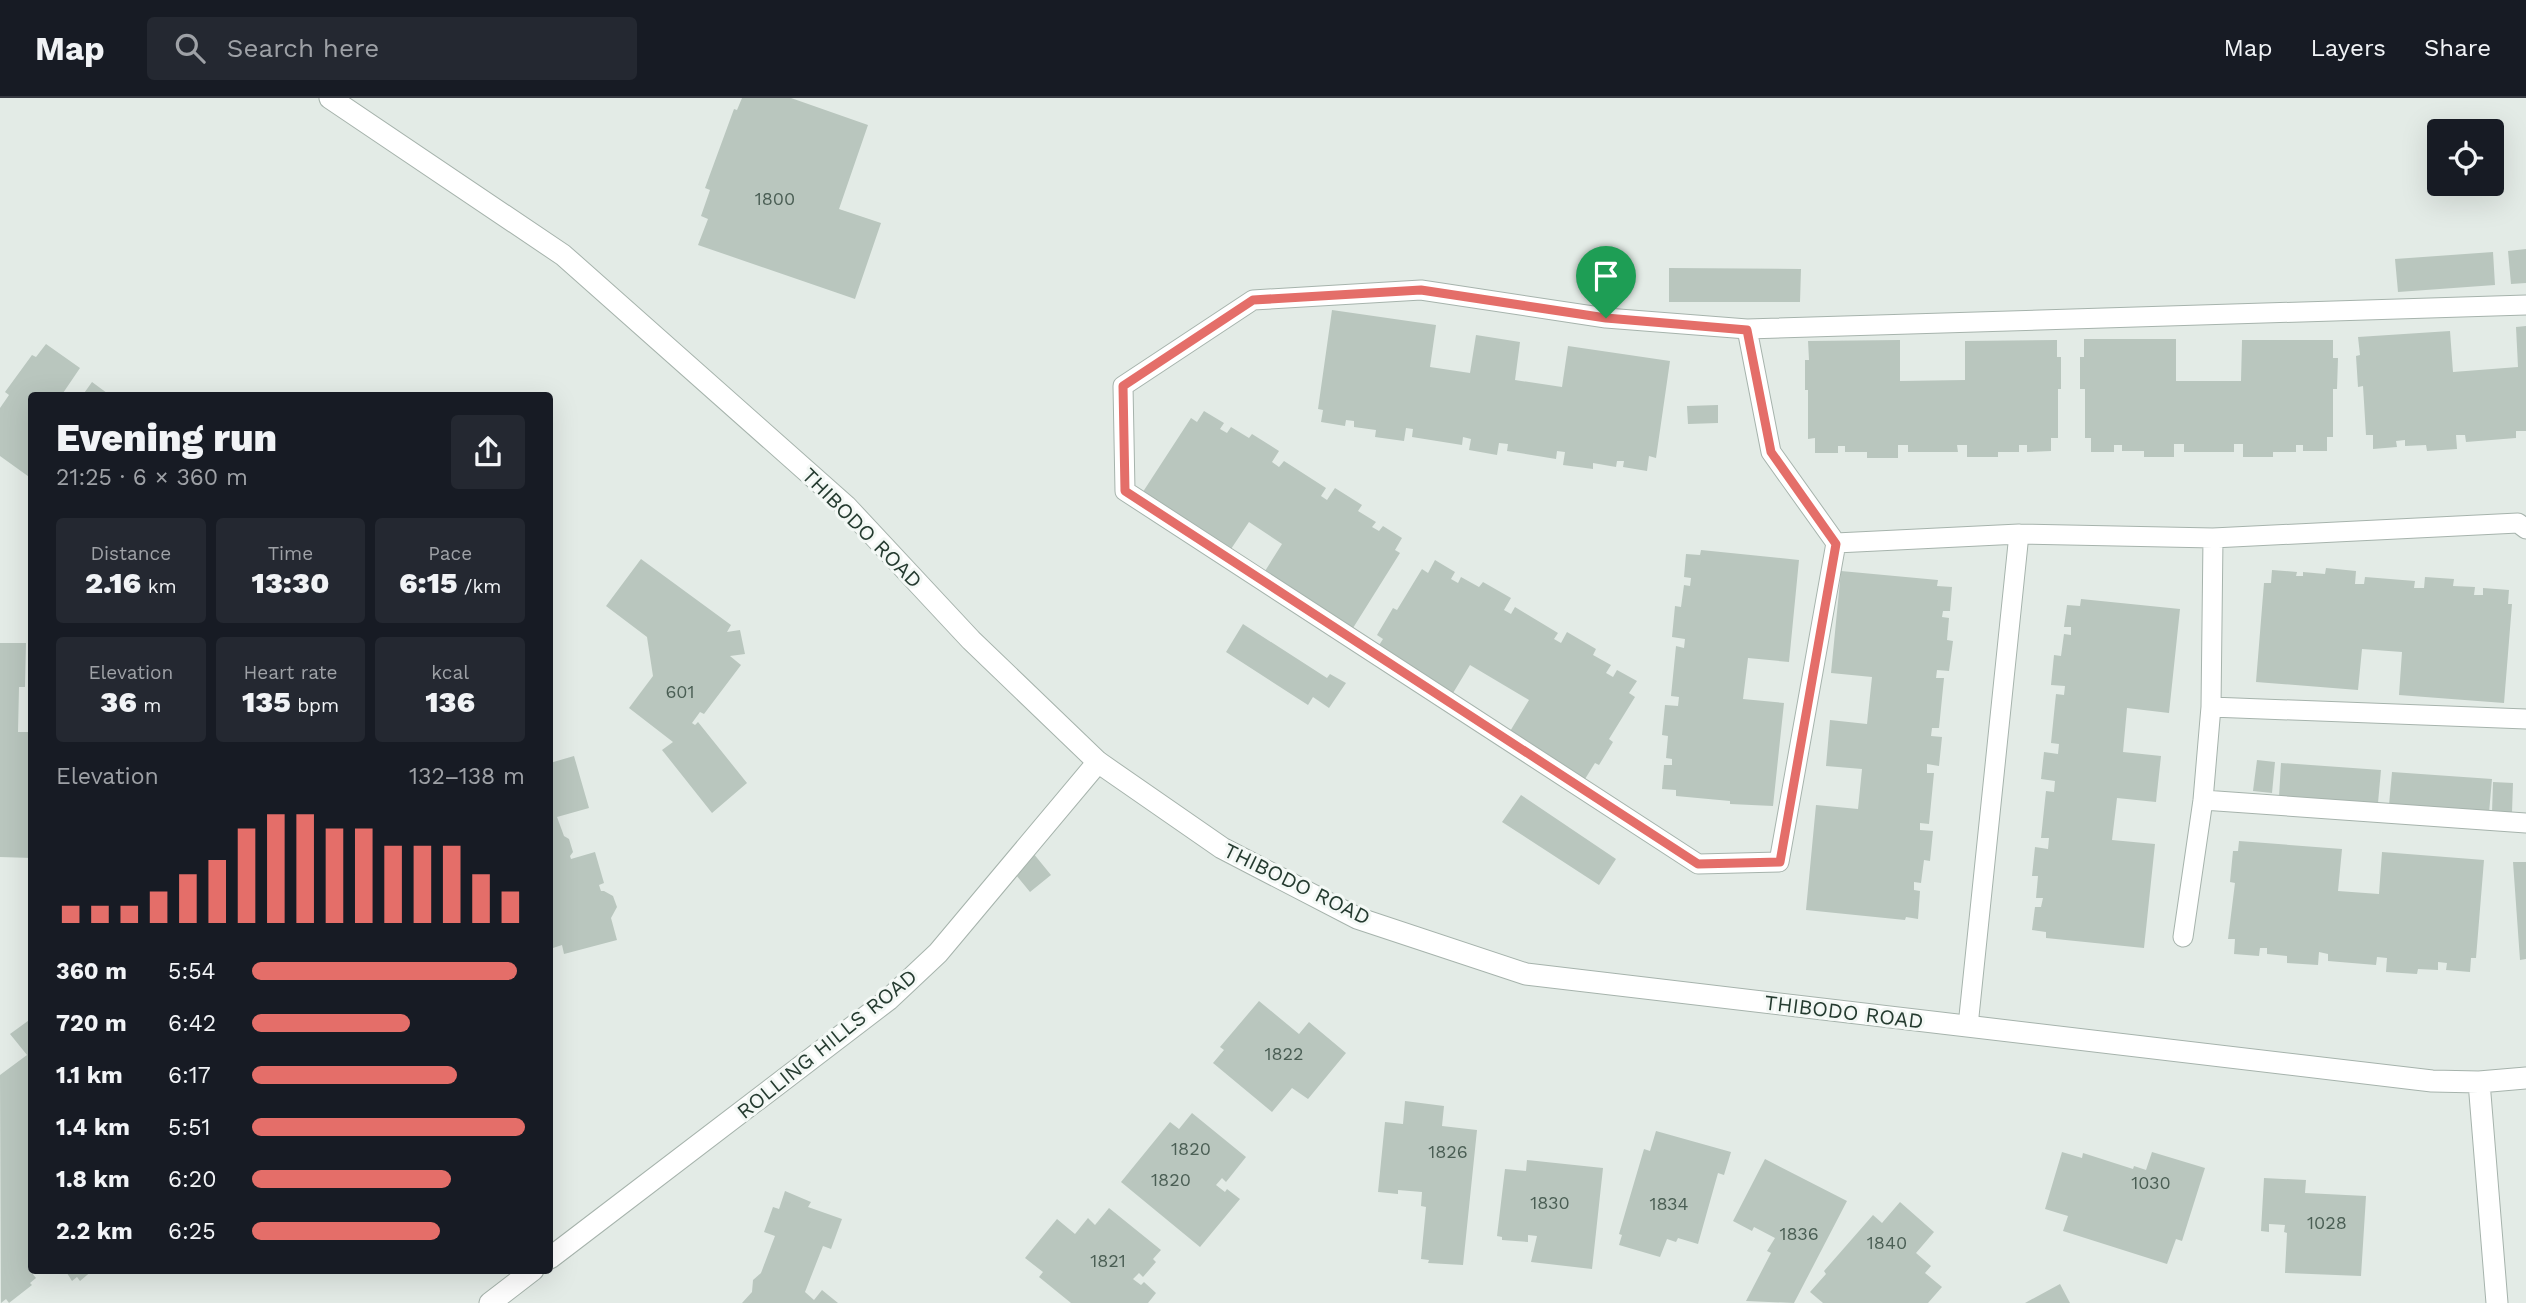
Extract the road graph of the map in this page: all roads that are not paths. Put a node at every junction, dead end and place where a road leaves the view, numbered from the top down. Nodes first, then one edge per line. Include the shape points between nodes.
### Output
1 (330, 98) edge
2 (2526, 305) edge
3 (1747, 330) junction
4 (2526, 528) edge
5 (2019, 534) junction
6 (2213, 538) junction
7 (1836, 544) junction
8 (2211, 707) junction
9 (2526, 719) edge
10 (1098, 762) junction
11 (2203, 800) junction
12 (2526, 823) edge
13 (2183, 937) dead end
14 (1968, 1026) junction
15 (2526, 1078) edge
16 (2479, 1082) junction
17 (553, 1256) edge
18 (528, 1274) edge
19 (490, 1303) edge
20 (2497, 1303) edge

1 - 10 street, THIBODO ROAD via 563,255 846,506 971,640
2 - 3 lane
3 - 7 lane via 1771,452
3 - 7 lane via 1606,318 1421,290 1253,300 1123,386 1125,491 1698,864 1780,862
4 - 6 lane via 2518,523
5 - 6 lane
5 - 7 lane
5 - 14 lane
6 - 8 lane
8 - 9 lane
8 - 11 lane
10 - 14 street, THIBODO ROAD via 1222,848 1357,918 1526,974
10 - 17 street, ROLLING HILLS ROAD via 938,953 888,1000
11 - 12 lane
11 - 13 lane
14 - 16 street, THIBODO ROAD via 2432,1081
15 - 16 street, THIBODO ROAD
16 - 20 street
18 - 19 street

